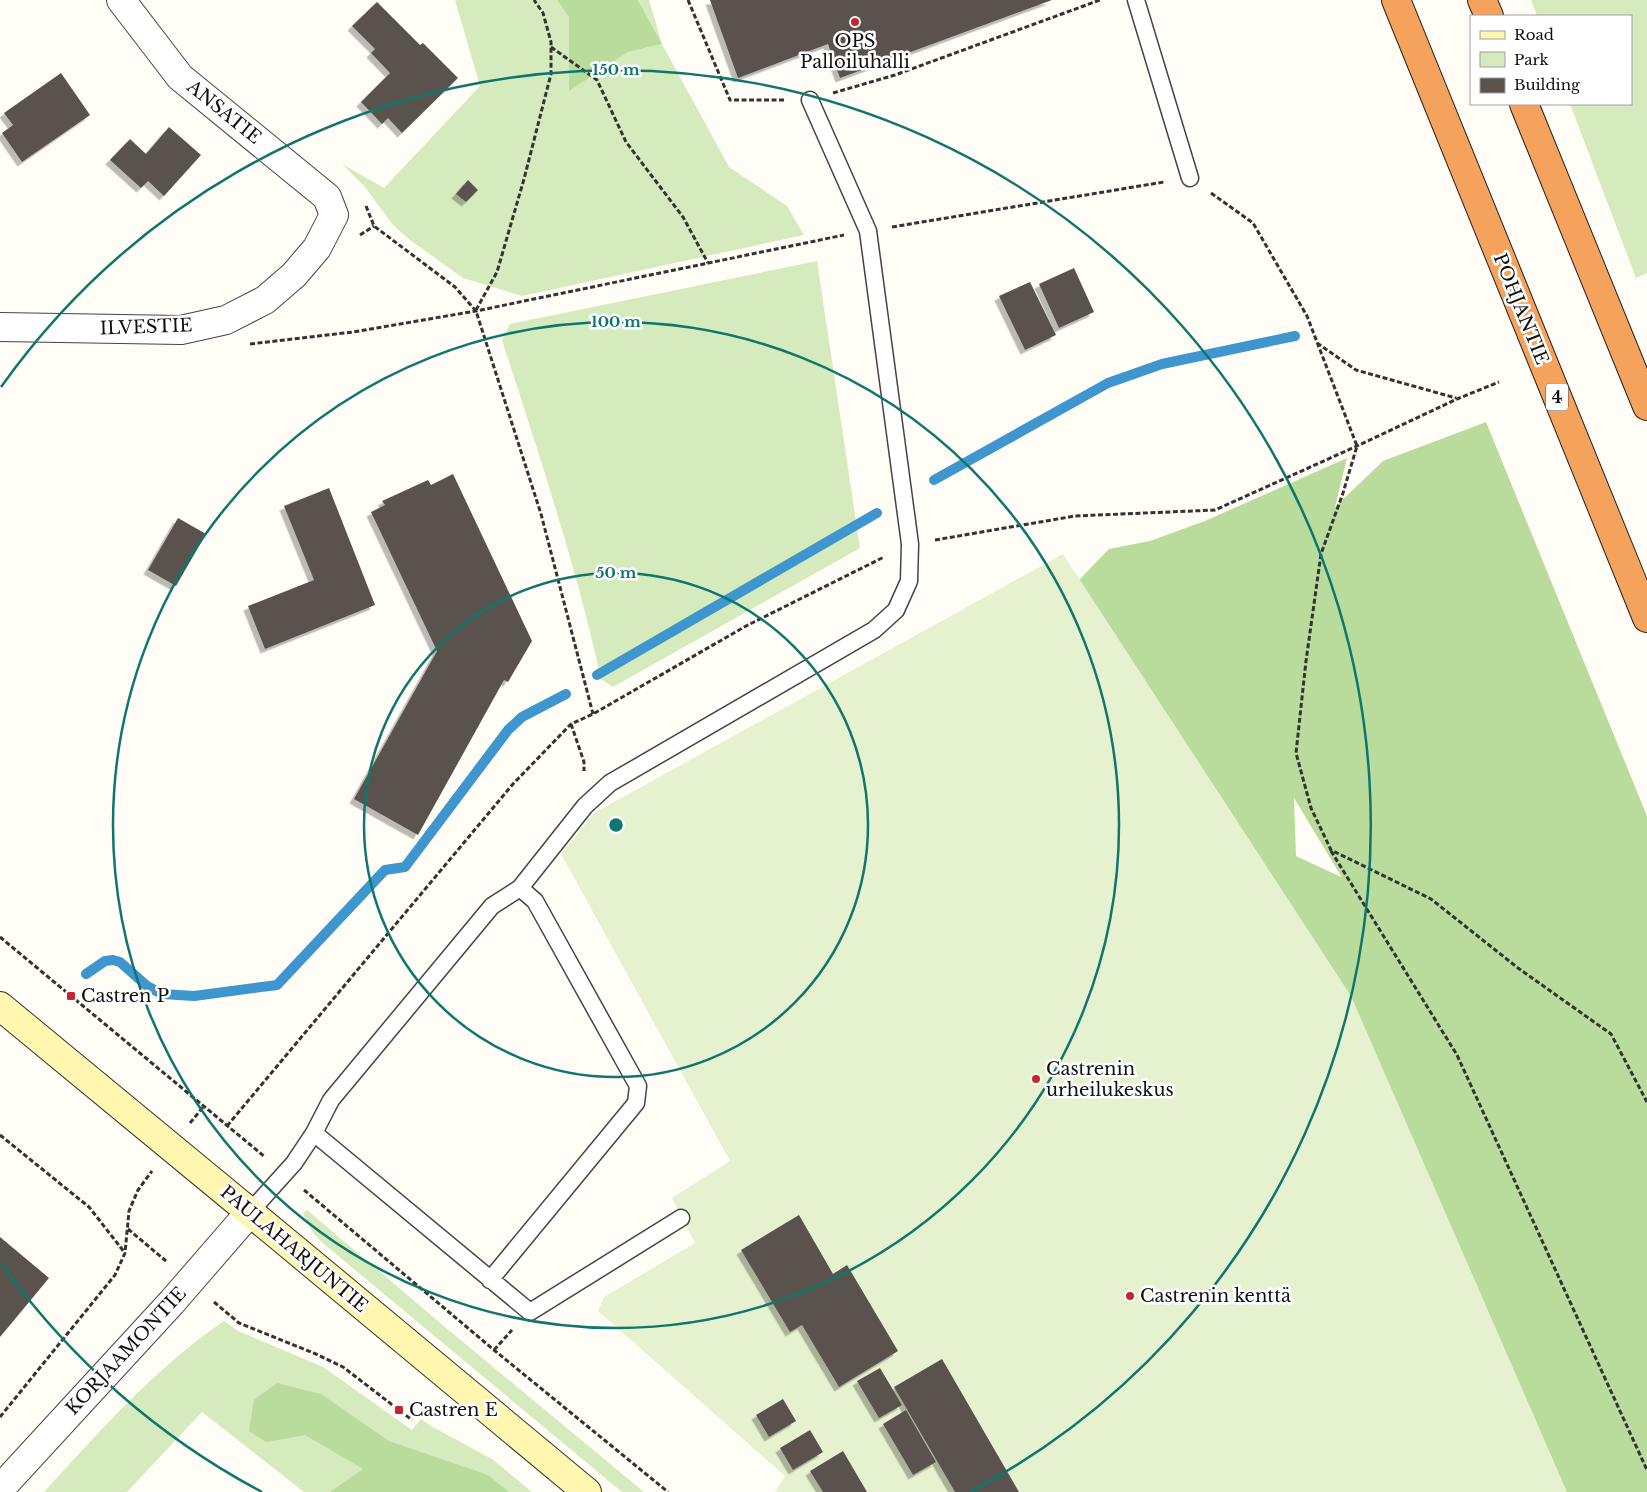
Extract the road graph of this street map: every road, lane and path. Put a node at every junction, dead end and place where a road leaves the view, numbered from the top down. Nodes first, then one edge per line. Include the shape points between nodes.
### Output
1 (121, 0) edge
2 (534, 0) edge
3 (688, 0) edge
4 (1100, 0) edge
5 (1136, 0) edge
6 (1396, 0) edge
7 (1482, 0) edge
8 (1488, 15) edge
9 (551, 47) junction
10 (810, 100) junction
11 (1524, 105) edge
12 (1190, 178) junction
13 (334, 215) joint
14 (868, 230) junction
15 (708, 264) junction
16 (476, 311) junction
17 (0, 327) edge
18 (1317, 342) junction
19 (1499, 382) dead end
20 (1457, 398) junction
21 (1647, 406) edge
22 (1357, 446) junction
23 (1647, 618) edge
24 (593, 714) dead end
25 (571, 724) dead end
26 (585, 806) junction
27 (1331, 850) junction
28 (520, 888) junction
29 (0, 938) edge
30 (0, 1006) edge
31 (1647, 1102) edge
32 (204, 1106) junction
33 (314, 1133) junction
34 (0, 1135) edge
35 (171, 1148) junction
36 (285, 1174) junction
37 (250, 1212) junction
38 (681, 1218) dead end
39 (128, 1229) junction
40 (125, 1253) junction
41 (490, 1280) junction
42 (190, 1281) junction
43 (0, 1417) edge
44 (412, 1420) dead end
45 (1647, 1470) edge
46 (0, 1489) edge
47 (587, 1492) edge
48 (668, 1492) edge

1 - 13 street, ANSATIE via 180,77 327,196
2 - 9 path via 543,13
3 - 10 path via 730,100
4 - 10 path via 895,74
5 - 12 lane
6 - 23 highway, POHJANTIE / 4
7 - 8 highway
9 - 15 path via 597,80 626,142 683,217
9 - 16 path via 551,74 524,179 497,272
10 - 14 lane
11 - 21 highway
12 - 14 path
12 - 18 path via 1254,223 1307,316
13 - 17 street, ILVESTIE via 317,248 294,275 265,300 226,320 181,330
14 - 15 path
14 - 26 lane via 910,544 909,581 896,610 874,630 610,783
15 - 16 path
16 - 24 path via 541,514
18 - 20 path via 1356,370
18 - 22 path
19 - 20 path
20 - 22 path
22 - 27 path via 1321,554 1296,753 1310,808
25 - 26 path via 584,762
26 - 28 lane
27 - 31 path via 1431,899 1518,968 1612,1034
27 - 45 path via 1457,1055
28 - 33 lane via 486,913 332,1100
28 - 41 lane via 535,901 638,1086 636,1103
29 - 32 path
30 - 35 street, PAULAHARJUNTIE
32 - 35 path
32 - 36 path
33 - 36 lane
33 - 41 lane
34 - 40 path via 89,1207
35 - 37 street, PAULAHARJUNTIE
35 - 39 path via 138,1190 129,1211
36 - 37 lane
36 - 48 path
37 - 42 street, KORJAAMONTIE
37 - 47 street, PAULAHARJUNTIE
38 - 41 lane via 530,1312
39 - 40 path
39 - 42 path
40 - 43 path via 115,1275
42 - 44 path via 239,1323 343,1367
42 - 46 street, KORJAAMONTIE

